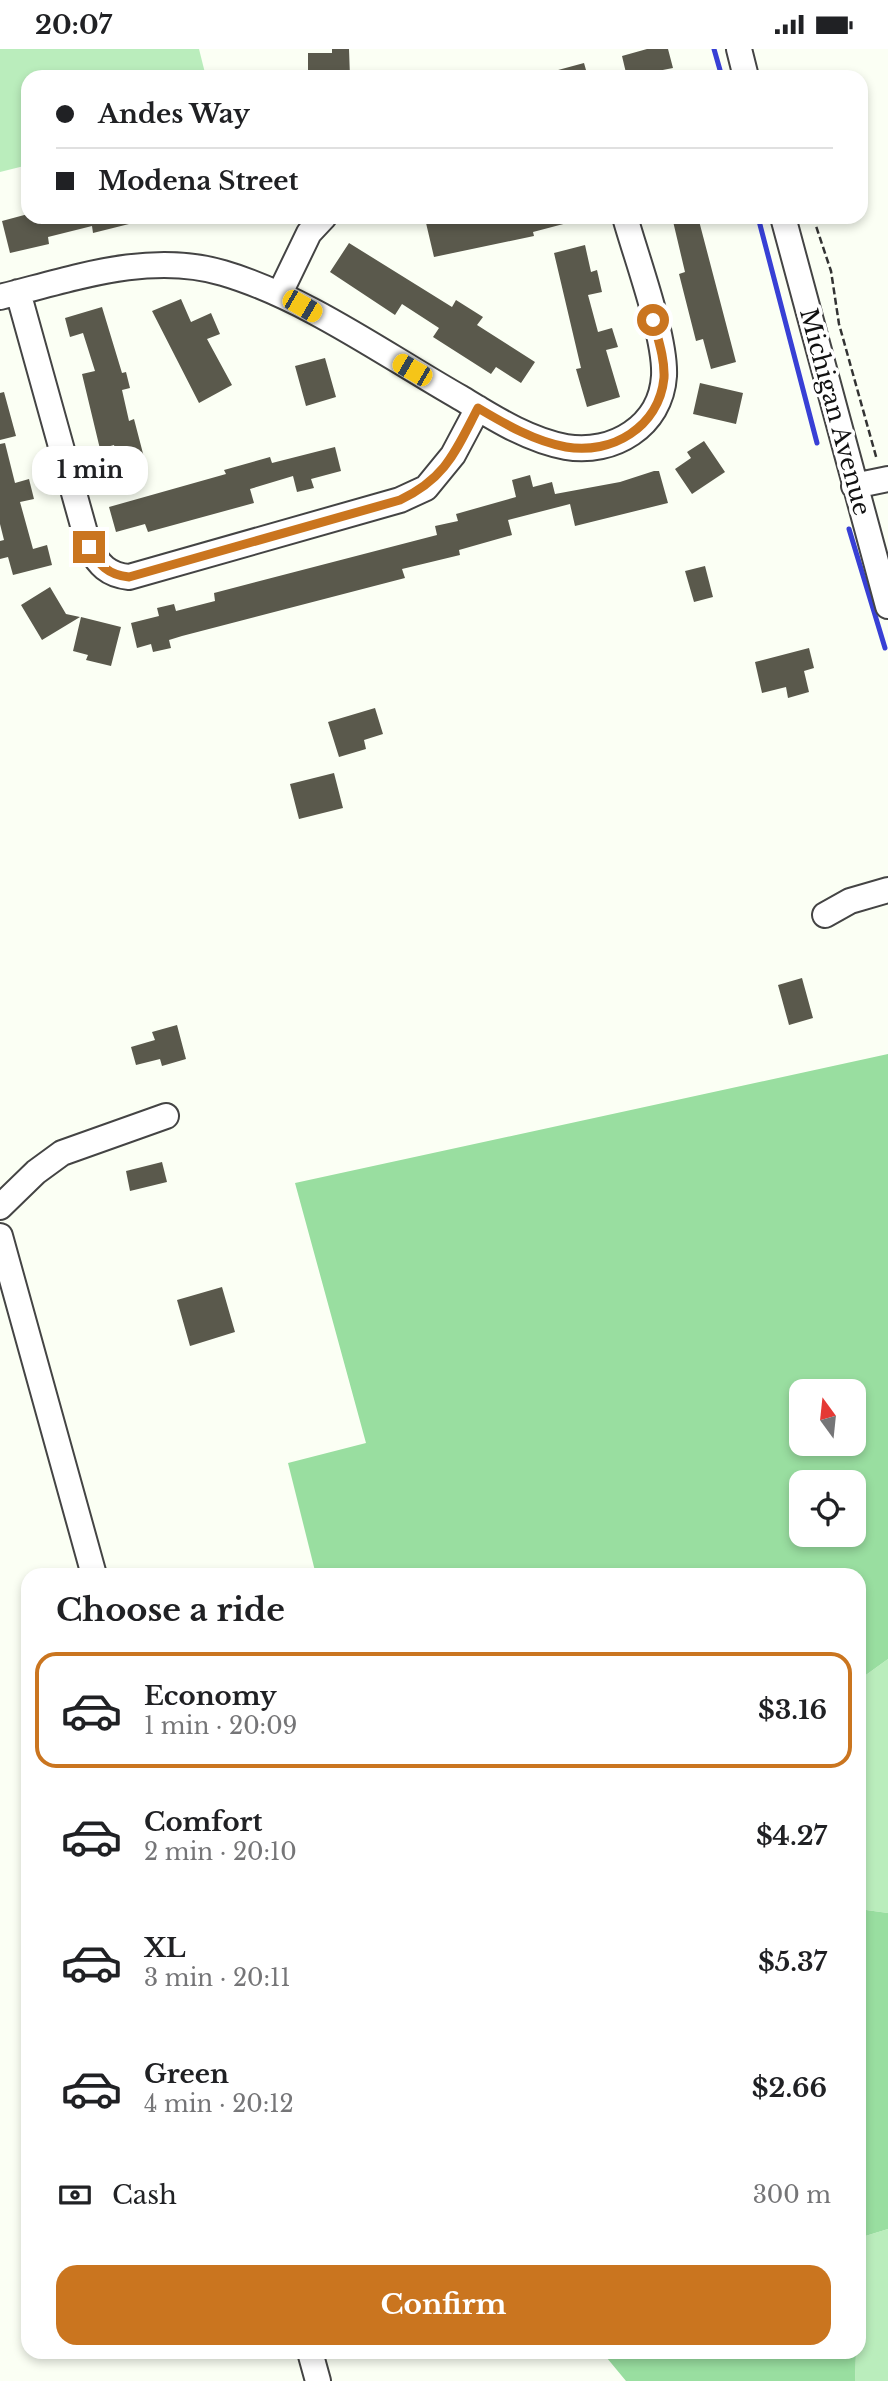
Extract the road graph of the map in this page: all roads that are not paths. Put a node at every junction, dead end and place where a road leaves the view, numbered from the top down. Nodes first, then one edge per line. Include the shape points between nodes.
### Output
1 (739, 49) edge
2 (744, 70) edge
3 (317, 224) edge
4 (627, 224) edge
5 (785, 224) edge
6 (280, 293) junction
7 (9, 295) edge
8 (478, 408) junction
9 (875, 476) edge
10 (888, 606) edge
11 (888, 890) edge
12 (825, 915) dead end
13 (166, 1116) dead end
14 (0, 1207) edge
15 (0, 1236) edge
16 (92, 1568) edge
17 (312, 2359) edge
18 (318, 2381) edge

1 - 2 street
3 - 6 street
4 - 8 street via 663,361 661,393 648,418 610,446 582,449 515,430
5 - 9 street, Michigan Avenue
6 - 7 street via 221,272 159,264 97,272
6 - 8 street
7 - 8 street via 89,547 100,566 118,576 129,577 400,500 426,488 453,456
9 - 10 street, Michigan Avenue
11 - 12 street via 850,901
13 - 14 street via 62,1153
15 - 16 street
17 - 18 street

